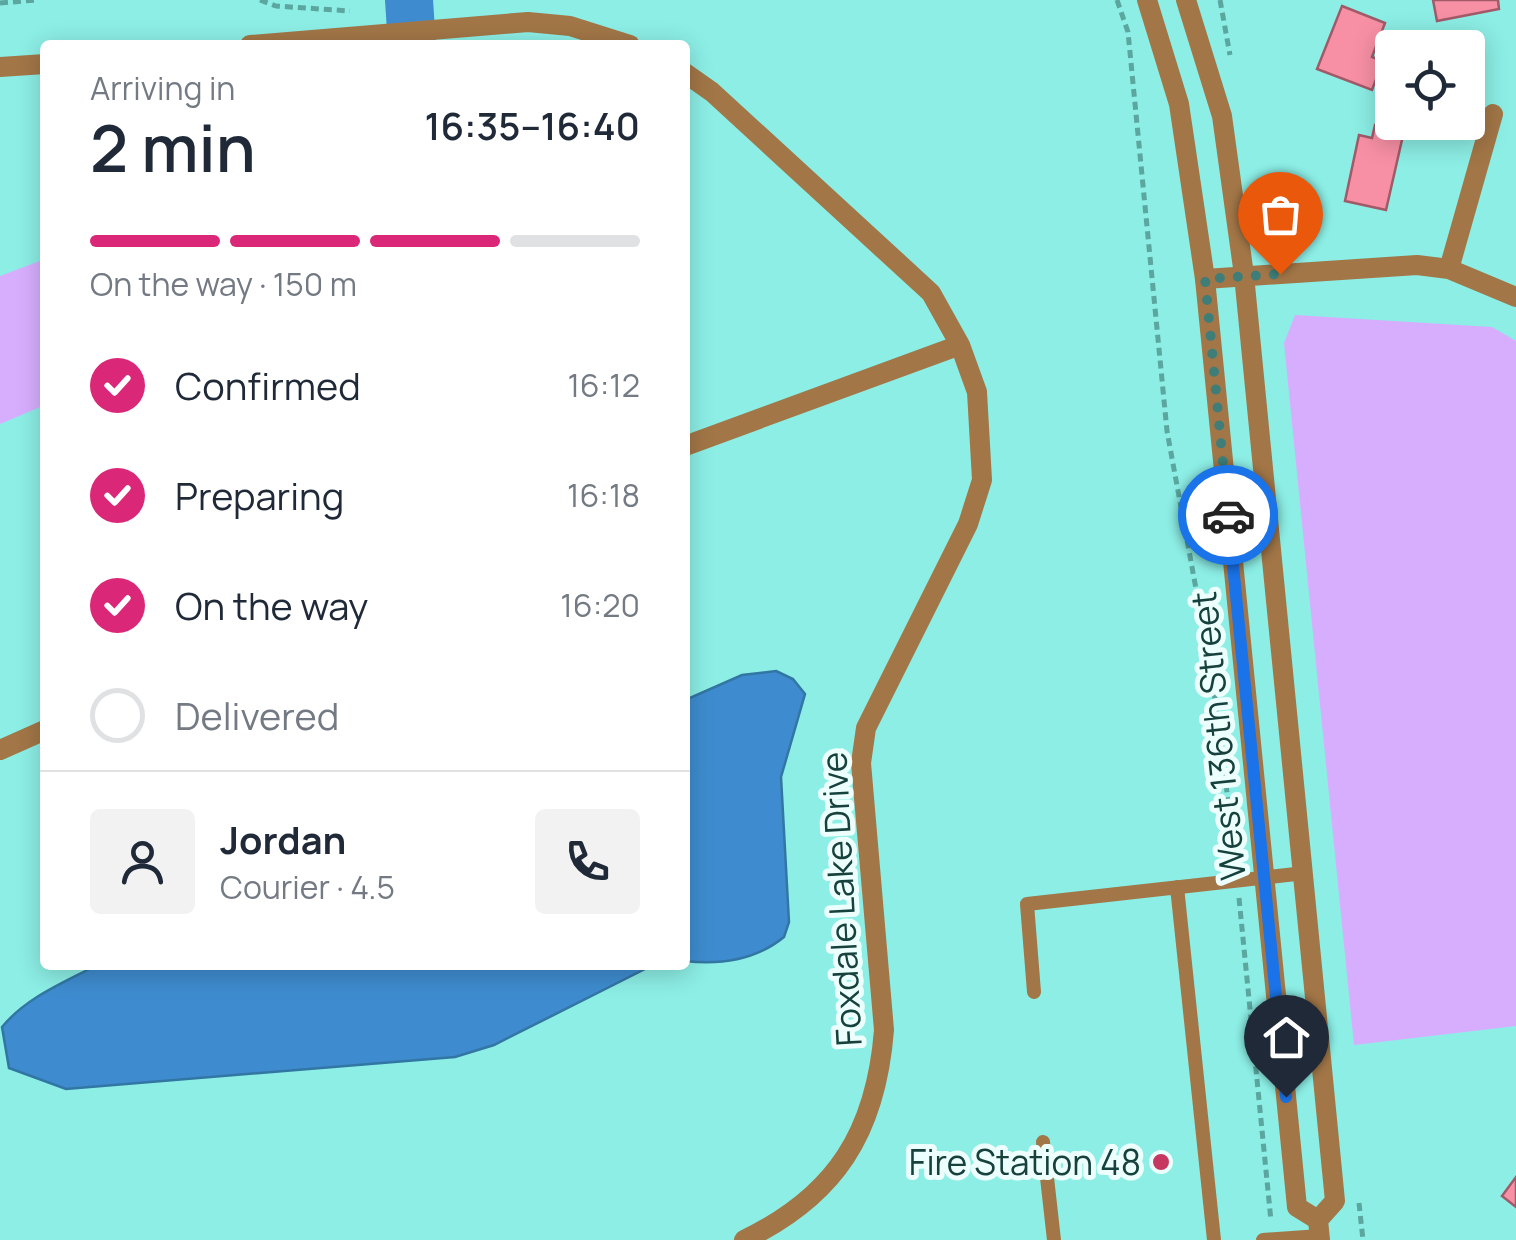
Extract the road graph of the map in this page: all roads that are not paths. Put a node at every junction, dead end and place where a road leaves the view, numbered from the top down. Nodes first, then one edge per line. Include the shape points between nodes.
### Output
1 (1147, 0) edge
2 (1186, 0) edge
3 (301, 40) edge
4 (614, 40) edge
5 (40, 64) edge
6 (0, 68) edge
7 (690, 77) edge
8 (1492, 114) dead end
9 (1449, 269) junction
10 (1244, 275) junction
11 (1205, 279) junction
12 (1516, 297) edge
13 (960, 345) junction
14 (690, 444) edge
15 (40, 732) edge
16 (0, 750) edge
17 (1304, 873) junction
18 (1264, 877) junction
19 (1178, 887) junction
20 (1034, 992) dead end
21 (1043, 1142) dead end
22 (1320, 1232) edge
23 (744, 1240) edge
24 (1054, 1240) edge
25 (1214, 1240) edge
26 (1263, 1240) edge
27 (1272, 1240) edge

1 - 11 street, West 136th Street via 1179,104
2 - 10 street, West 136th Street via 1222,116
3 - 4 street via 528,22
5 - 6 street
7 - 13 street, Foxdale Lake Drive via 907,268 931,292
8 - 9 street
9 - 10 street via 1388,264
9 - 12 street
10 - 11 street
10 - 17 street, West 136th Street
11 - 18 street, West 136th Street
13 - 14 street
13 - 23 street, Foxdale Lake Drive via 977,392 982,480 942,579 878,697 860,764 884,1030 880,1072 840,1168 809,1202
15 - 16 street
17 - 18 lane
17 - 22 street, West 136th Street via 1334,1201
18 - 19 lane
18 - 22 street, West 136th Street via 1297,1207
19 - 20 lane via 1026,904
19 - 25 lane
21 - 24 lane
22 - 27 lane
26 - 27 lane

